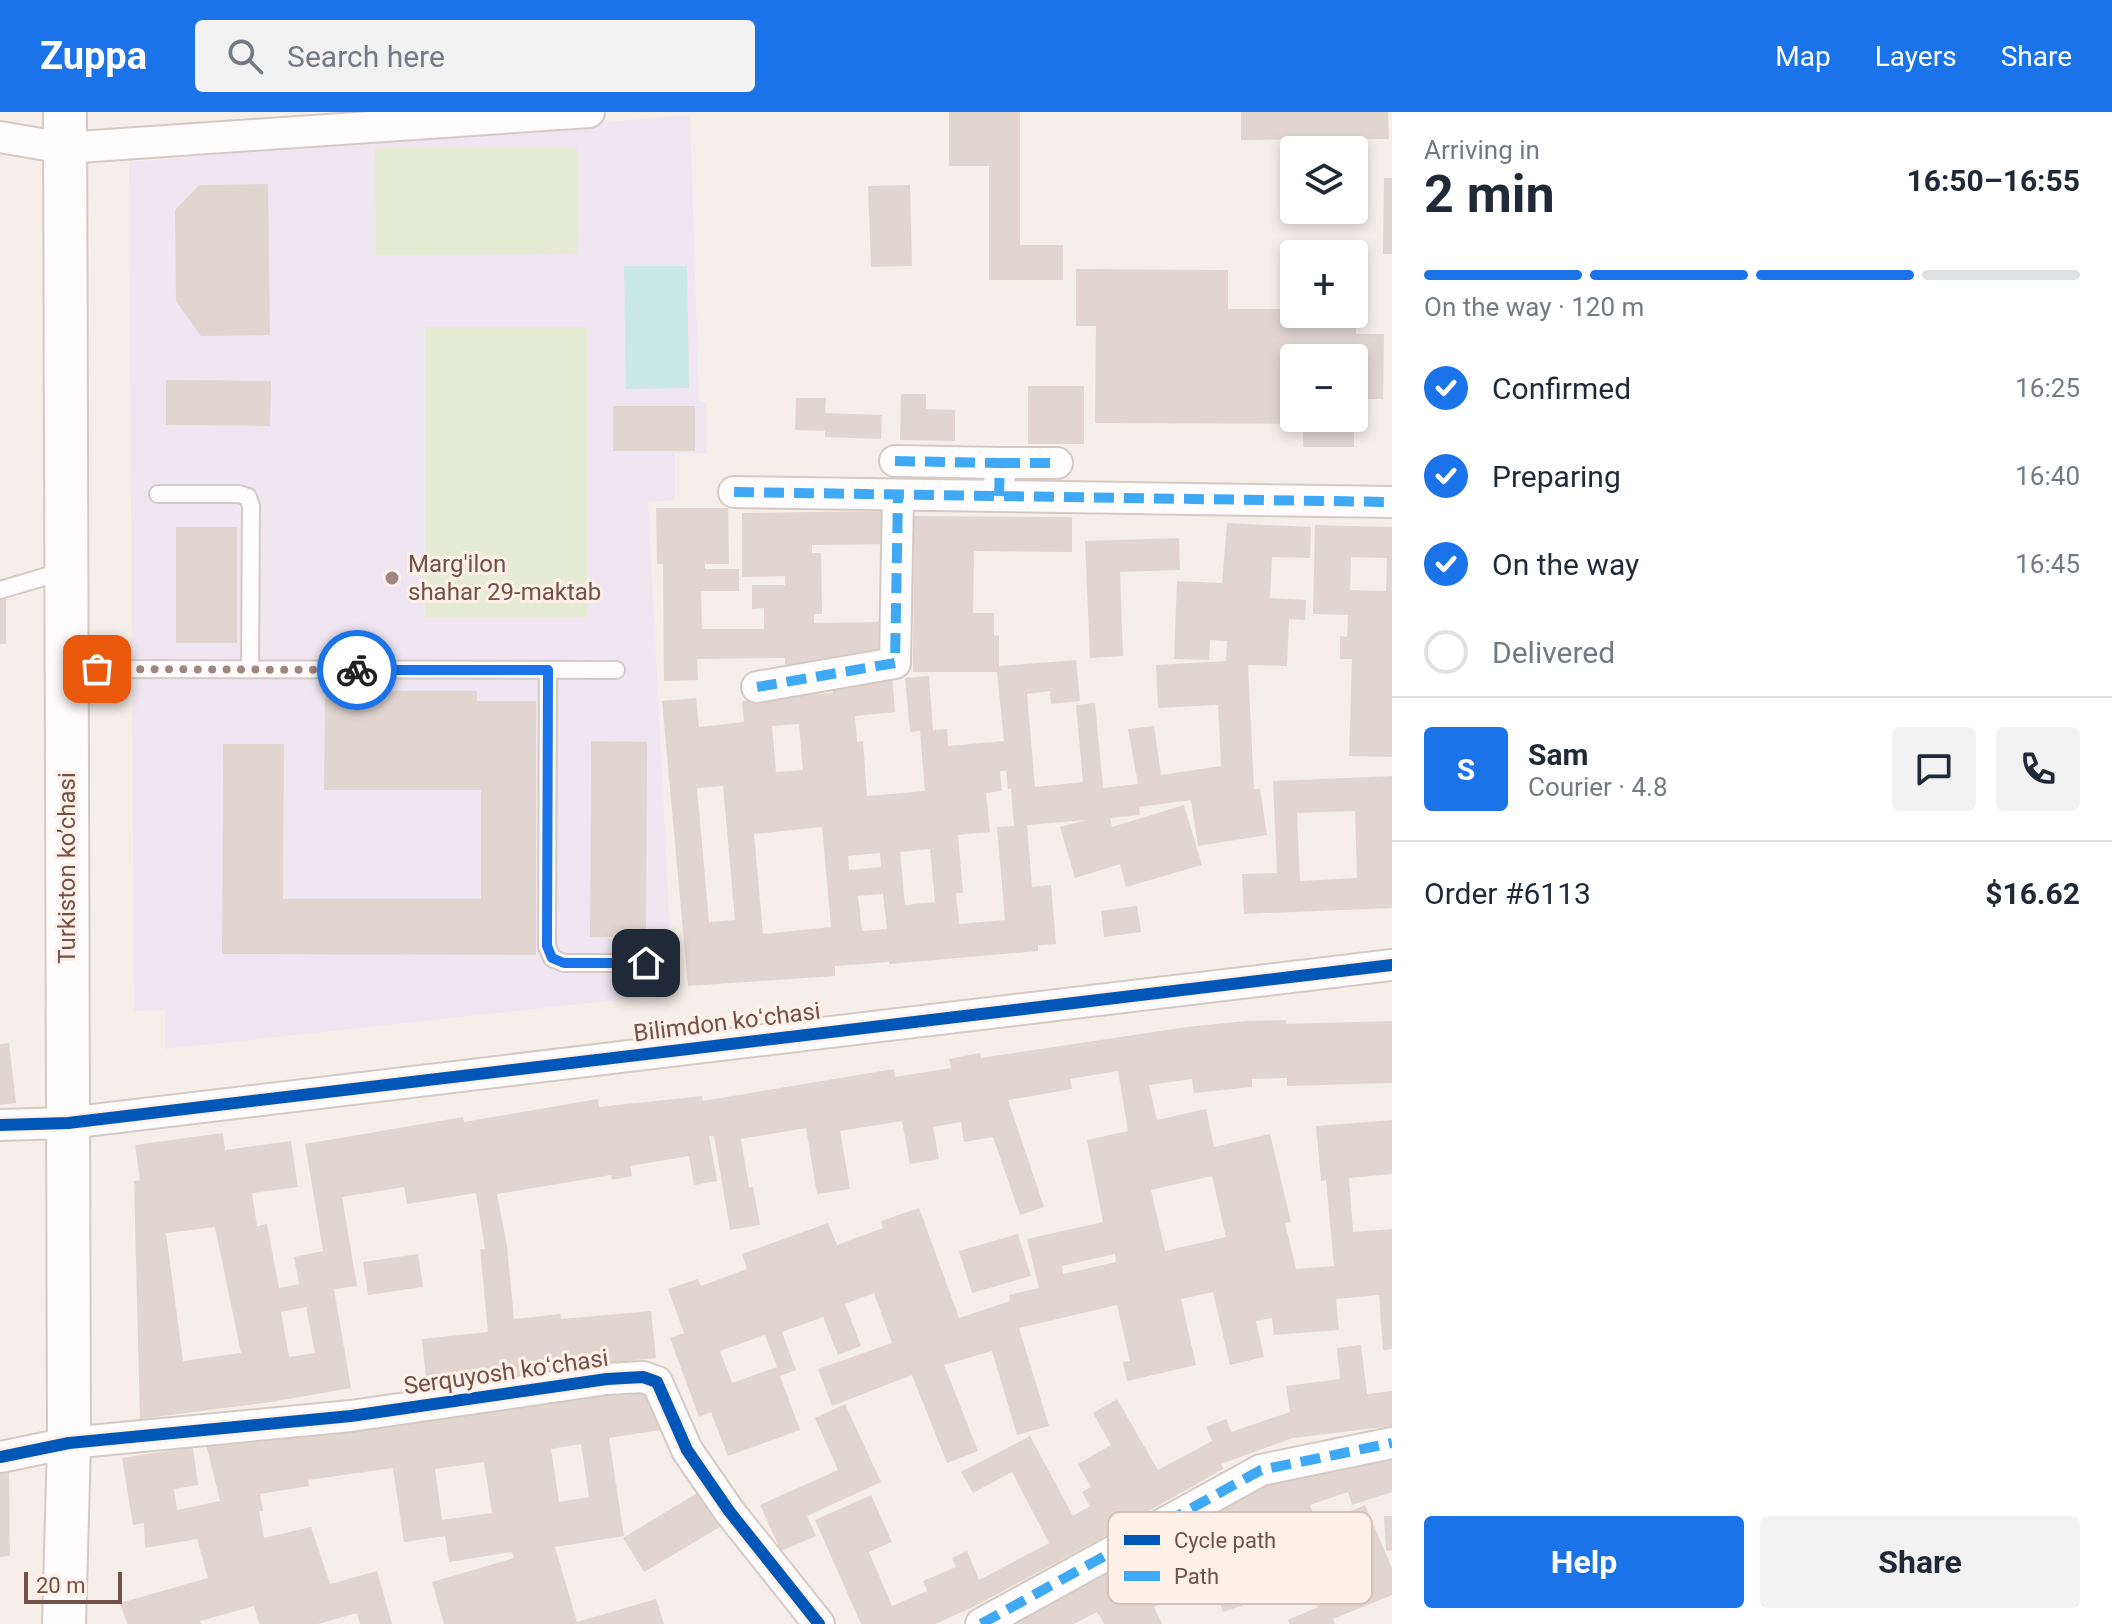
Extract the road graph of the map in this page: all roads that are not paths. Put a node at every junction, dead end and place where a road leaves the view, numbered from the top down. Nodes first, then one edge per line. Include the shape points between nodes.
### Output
1 (589, 112) edge
2 (65, 130) edge
3 (0, 137) edge
4 (895, 461) dead end
5 (1000, 463) junction
6 (1057, 463) dead end
7 (734, 492) dead end
8 (158, 494) dead end
9 (898, 495) junction
10 (999, 496) junction
11 (1392, 502) edge
12 (66, 571) junction
13 (0, 590) edge
14 (66, 669) junction
15 (250, 669) junction
16 (548, 670) junction
17 (616, 670) dead end
18 (757, 687) dead end
19 (646, 963) dead end
20 (1392, 965) edge
21 (68, 1123) junction
22 (0, 1125) edge
23 (69, 1443) junction
24 (1392, 1443) edge
25 (0, 1457) edge
26 (1185, 1512) edge
27 (1108, 1554) edge
28 (64, 1624) edge
29 (819, 1624) edge
30 (981, 1624) edge

1 - 2 street
2 - 3 street
2 - 12 main road, Turkiston ko’chasi
4 - 5 street
5 - 6 street
5 - 10 street
7 - 9 street
8 - 15 lane via 248,497
9 - 10 street
9 - 18 street via 895,663
10 - 11 street
12 - 13 lane
12 - 14 main road, Turkiston ko’chasi
14 - 15 lane
14 - 21 main road, Turkiston ko’chasi
15 - 16 lane
16 - 17 lane
16 - 19 lane via 547,946 552,958 564,963
20 - 21 street, Bilimdon koʻchasi
21 - 22 street, Bilimdon koʻchasi
21 - 23 main road, Turkiston ko’chasi
23 - 25 street, Serquyosh koʻchasi
23 - 28 main road, Turkiston ko’chasi
23 - 29 street, Serquyosh koʻchasi via 351,1416 643,1377 657,1382 687,1450
24 - 26 street via 1261,1470
27 - 30 street

